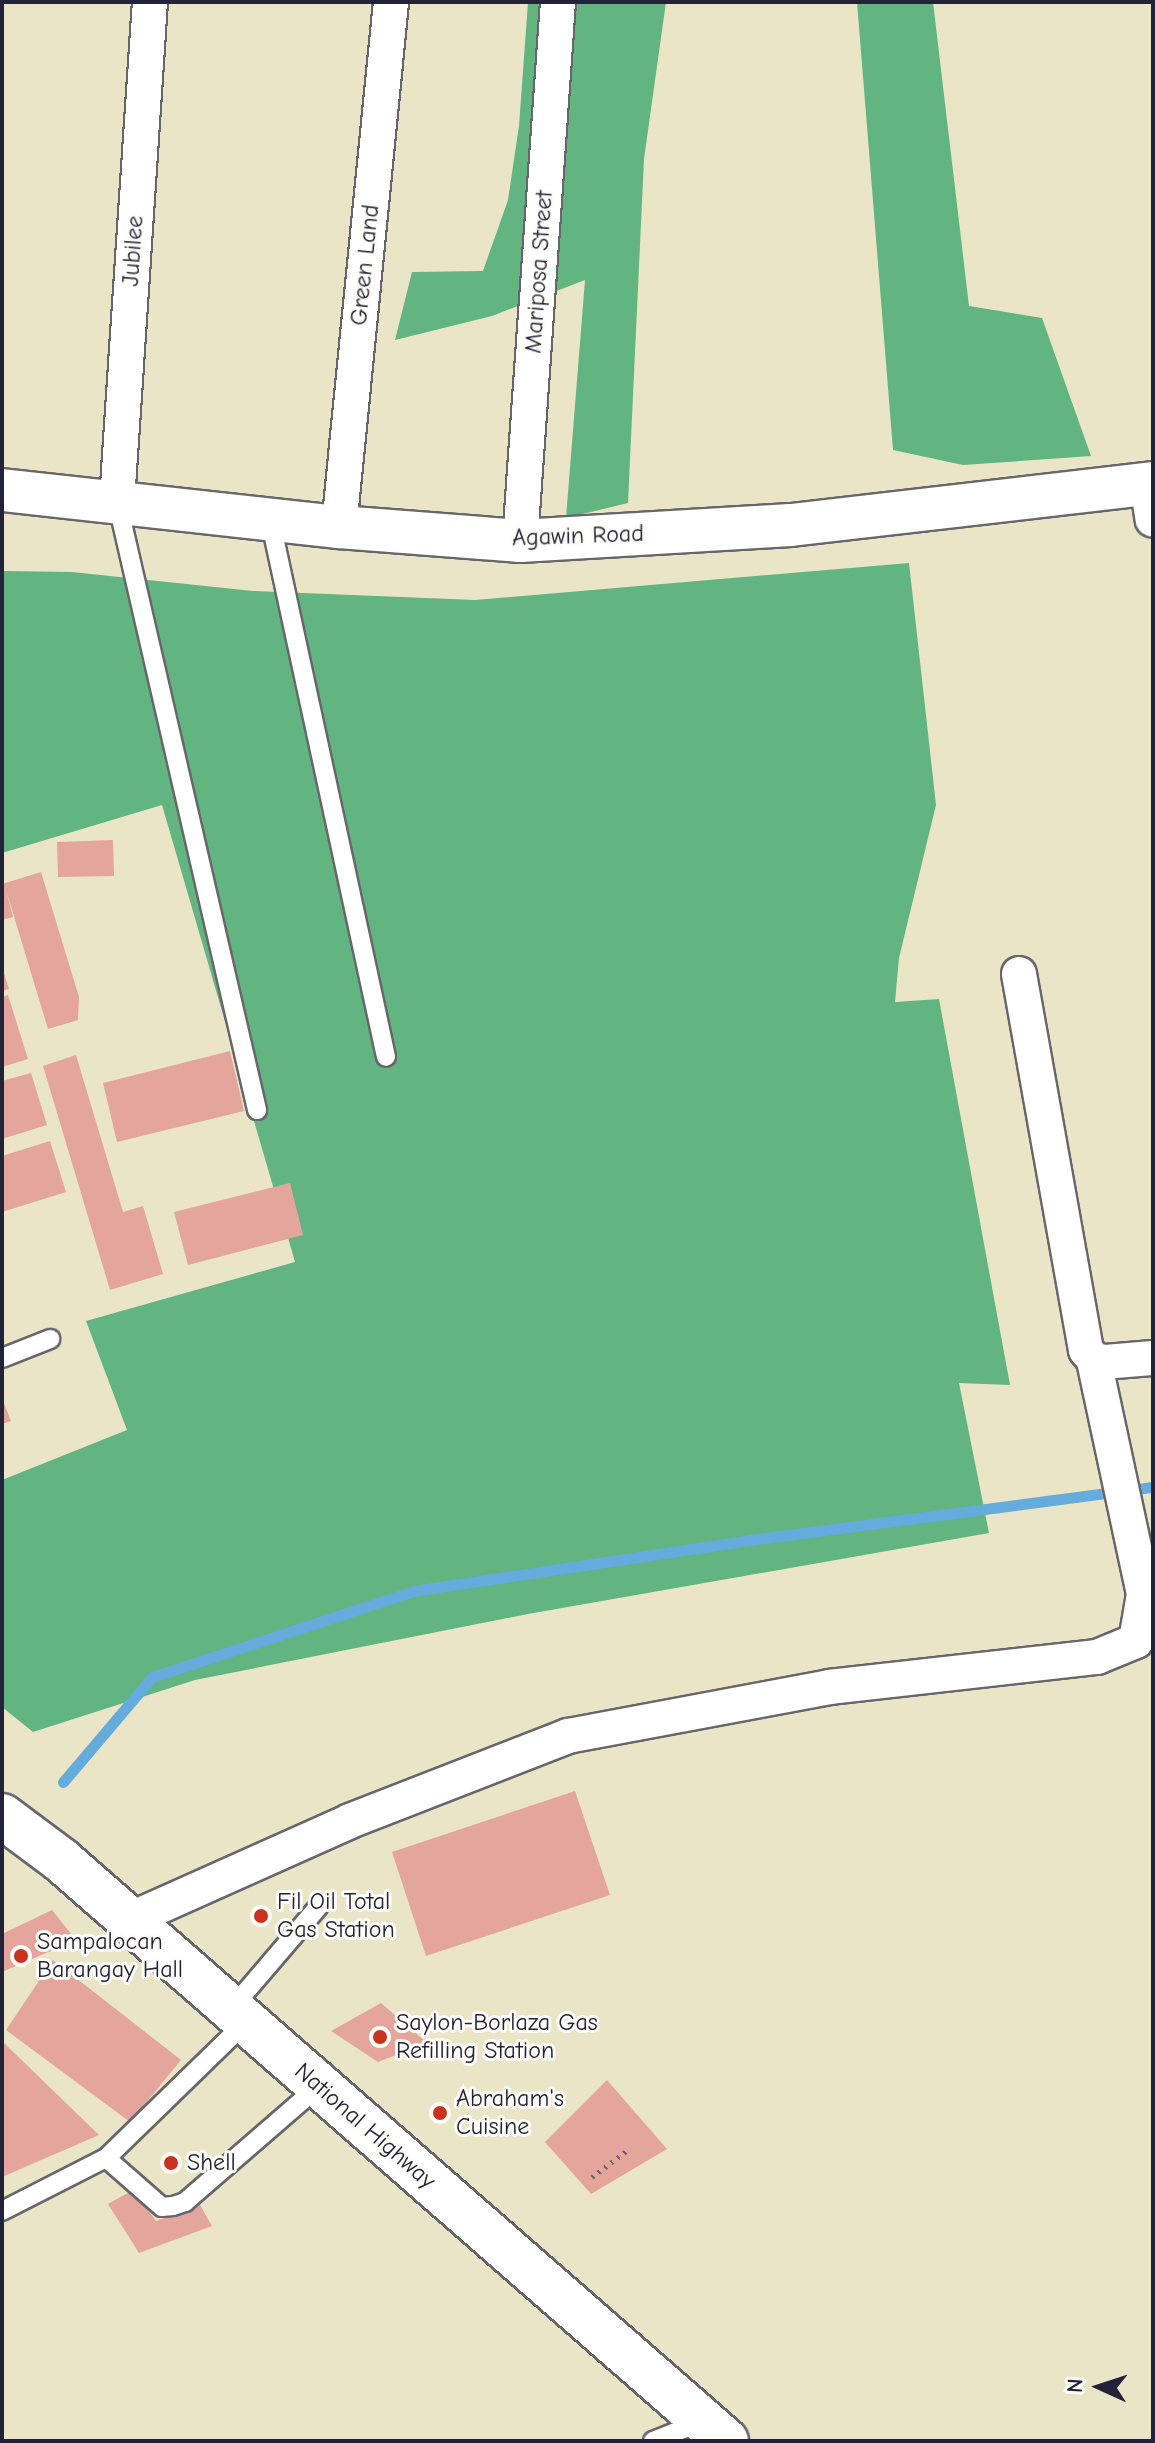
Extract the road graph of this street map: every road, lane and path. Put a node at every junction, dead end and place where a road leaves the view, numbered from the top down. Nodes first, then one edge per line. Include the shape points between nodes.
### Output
1 (150, 2) edge
2 (391, 2) edge
3 (558, 2) edge
4 (2, 490) edge
5 (1151, 496) edge
6 (117, 501) junction
7 (270, 519) junction
8 (339, 527) junction
9 (520, 541) junction
10 (1019, 974) dead end
11 (386, 1057) dead end
12 (257, 1110) dead end
13 (50, 1339) dead end
14 (2, 1358) edge
15 (1153, 1358) edge
16 (1094, 1360) junction
17 (2, 1816) edge
18 (319, 1906) dead end
19 (129, 1920) junction
20 (239, 2016) junction
21 (319, 2086) junction
22 (629, 2149) dead end
23 (106, 2158) junction
24 (592, 2177) dead end
25 (2, 2211) edge
26 (714, 2431) edge
27 (653, 2441) edge

1 - 6 street, Jubilee
2 - 8 street, Green Land
3 - 9 street, Mariposa Street
4 - 6 street, Agawin Road
5 - 9 street, Agawin Road
6 - 7 street, Agawin Road
6 - 12 lane
7 - 8 street, Agawin Road
7 - 11 lane
8 - 9 street, Agawin Road
10 - 16 street via 1086,1350
13 - 14 lane
15 - 16 street
16 - 19 street via 1144,1594 1136,1641 1097,1657 829,1687 568,1736 350,1821
17 - 19 main road, National Highway
18 - 20 lane
19 - 20 main road, National Highway
20 - 21 main road, National Highway
20 - 23 lane
21 - 23 lane via 185,2202 162,2207
21 - 26 main road, National Highway
22 - 24 path
23 - 25 lane
26 - 27 lane

